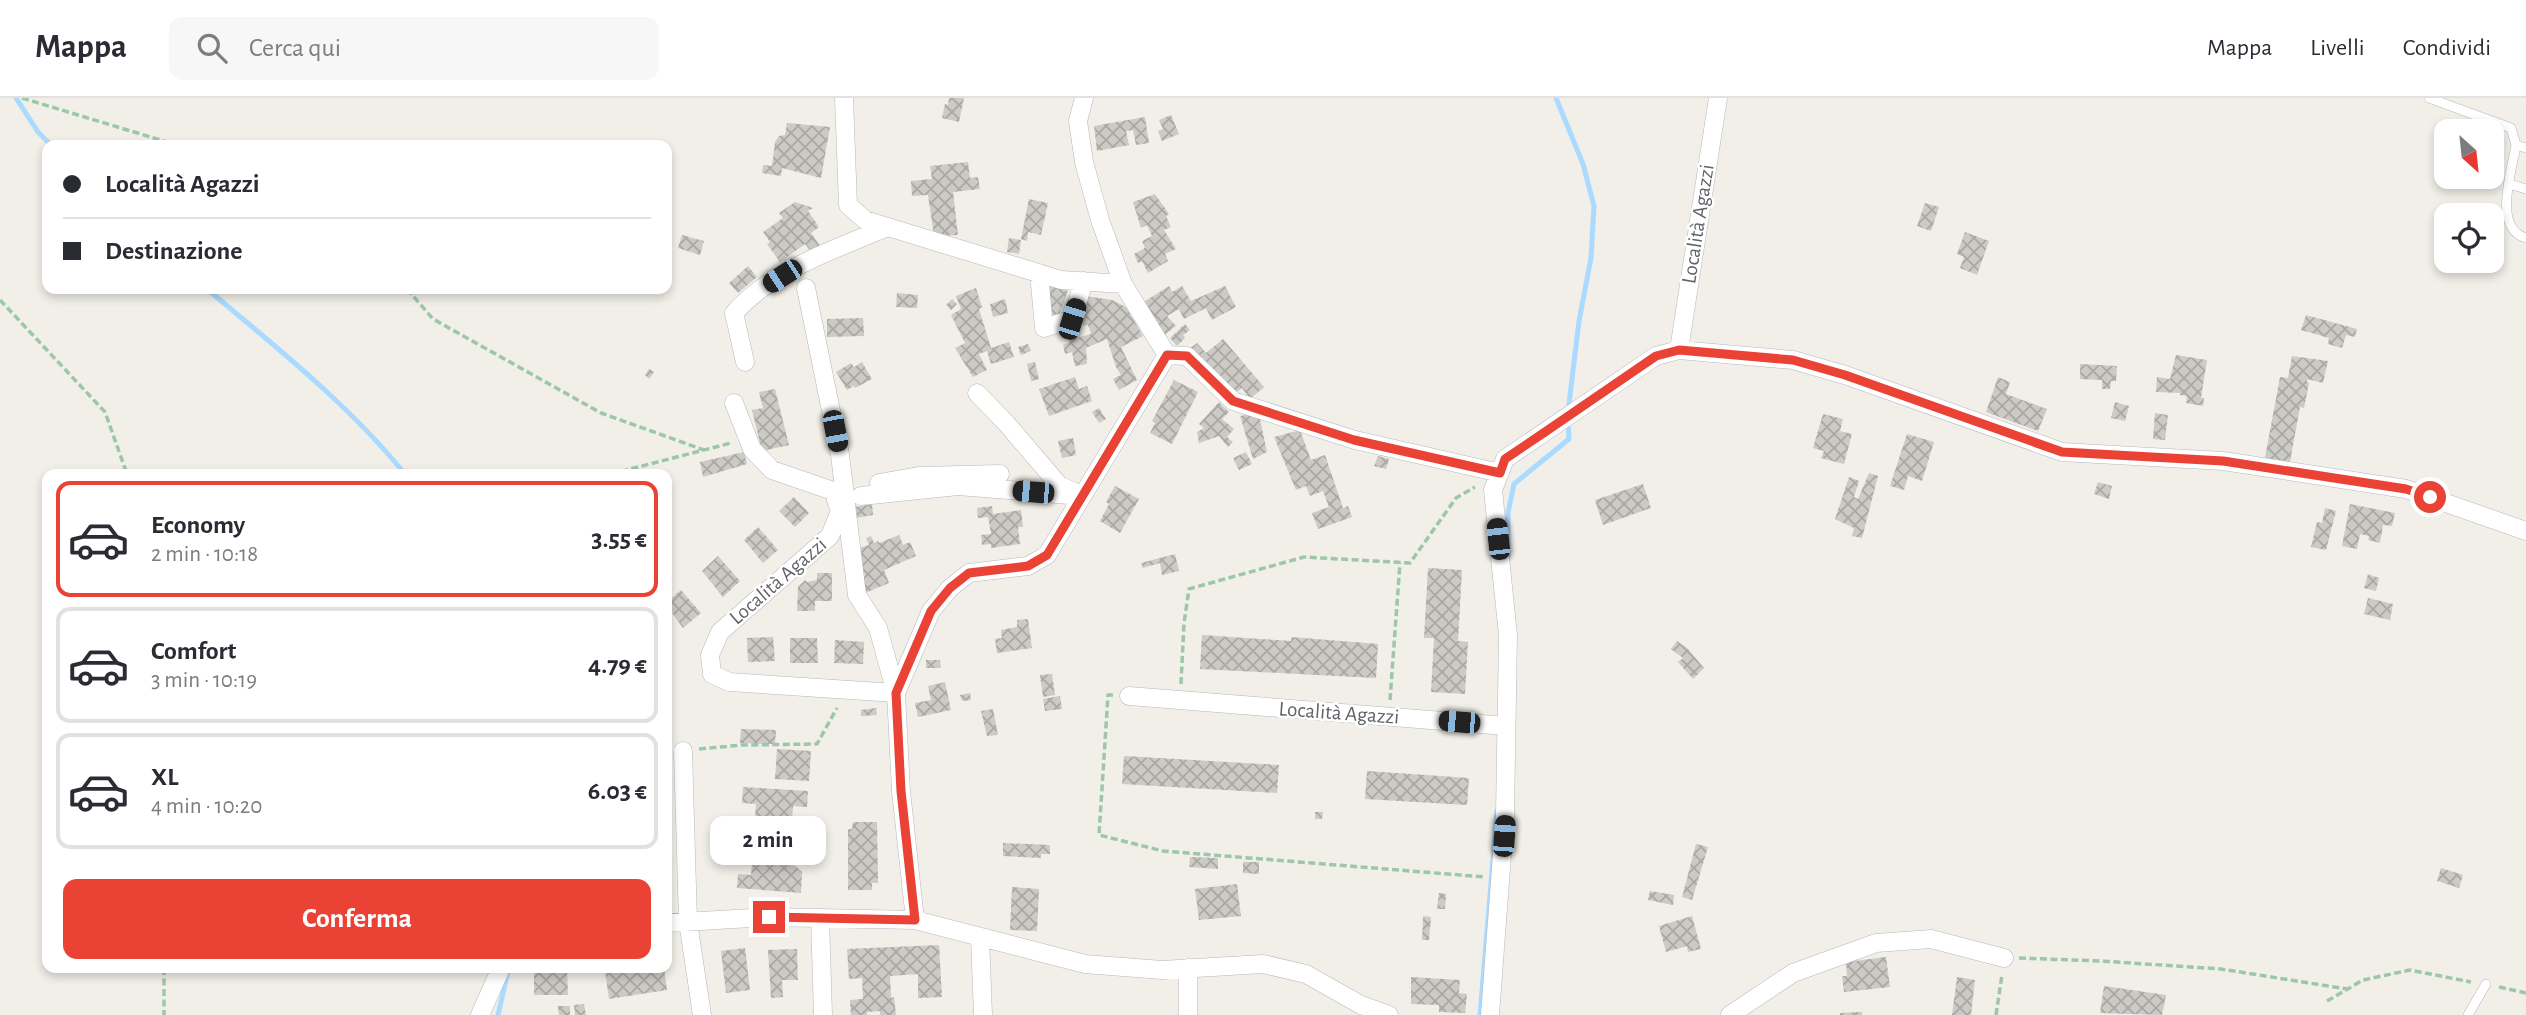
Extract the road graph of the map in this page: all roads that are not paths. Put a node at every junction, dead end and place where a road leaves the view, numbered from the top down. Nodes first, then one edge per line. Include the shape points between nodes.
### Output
1 (844, 98) edge
2 (1084, 98) edge
3 (1718, 98) edge
4 (2428, 98) edge
5 (2521, 147) edge
6 (2509, 184) junction
7 (2526, 189) edge
8 (888, 227) junction
9 (2526, 238) edge
10 (1039, 273) junction
11 (1084, 281) junction
12 (1123, 284) junction
13 (806, 288) dead end
14 (1679, 350) junction
15 (1167, 355) junction
16 (745, 362) dead end
17 (977, 393) dead end
18 (734, 403) dead end
19 (1500, 473) junction
20 (1000, 474) dead end
21 (852, 493) junction
22 (1082, 496) junction
23 (2526, 531) edge
24 (896, 693) junction
25 (1129, 696) road end
26 (1506, 726) junction
27 (683, 751) road end
28 (820, 918) junction
29 (915, 920) junction
30 (688, 922) junction
31 (672, 923) edge
32 (980, 937) junction
33 (2004, 958) road end
34 (1188, 968) junction
35 (499, 973) edge
36 (2486, 984) road end
37 (480, 1015) edge
38 (702, 1015) edge
39 (823, 1015) edge
40 (983, 1015) edge
41 (1188, 1015) edge
42 (1389, 1015) edge
43 (1490, 1015) edge
44 (1730, 1015) edge
45 (2468, 1015) edge

1 - 8 street via 848,205 865,220
2 - 12 street via 1078,121 1084,162
3 - 14 street, Località Agazzi
4 - 5 lane via 2511,128
5 - 6 lane
6 - 7 lane
6 - 9 lane via 2507,221 2517,235
8 - 10 street
8 - 16 street via 799,265 748,298 734,313
10 - 11 street
10 - 11 street via 1044,328 1072,319
11 - 12 street
12 - 15 street
13 - 21 street, Località Agazzi
14 - 19 street via 1656,356 1505,459
14 - 23 street via 1793,360 2062,452 2223,461 2406,489
15 - 19 street via 1187,356 1233,401 1354,440
15 - 22 street, Località Agazzi
17 - 22 street via 1059,485
18 - 24 street, Località Agazzi via 752,449 772,470 834,491 840,511 830,536 720,632 710,655 712,674 729,682
19 - 26 street via 1493,490 1508,635
20 - 21 street via 919,476
21 - 22 street via 958,486
21 - 24 street, Località Agazzi via 857,595 878,628
22 - 24 street, Località Agazzi via 1047,555 1028,566 969,573 950,588 931,611
24 - 29 street, Località Agazzi
25 - 26 street, Località Agazzi
26 - 43 street via 1505,815
27 - 30 street
28 - 29 street
28 - 30 street
28 - 39 street
29 - 32 street
30 - 31 street
30 - 38 street
32 - 34 street via 1085,964
32 - 40 street
33 - 44 street via 1931,939 1877,943 1793,973
34 - 41 street
34 - 42 street via 1263,964 1306,974
35 - 37 street
36 - 45 lane

